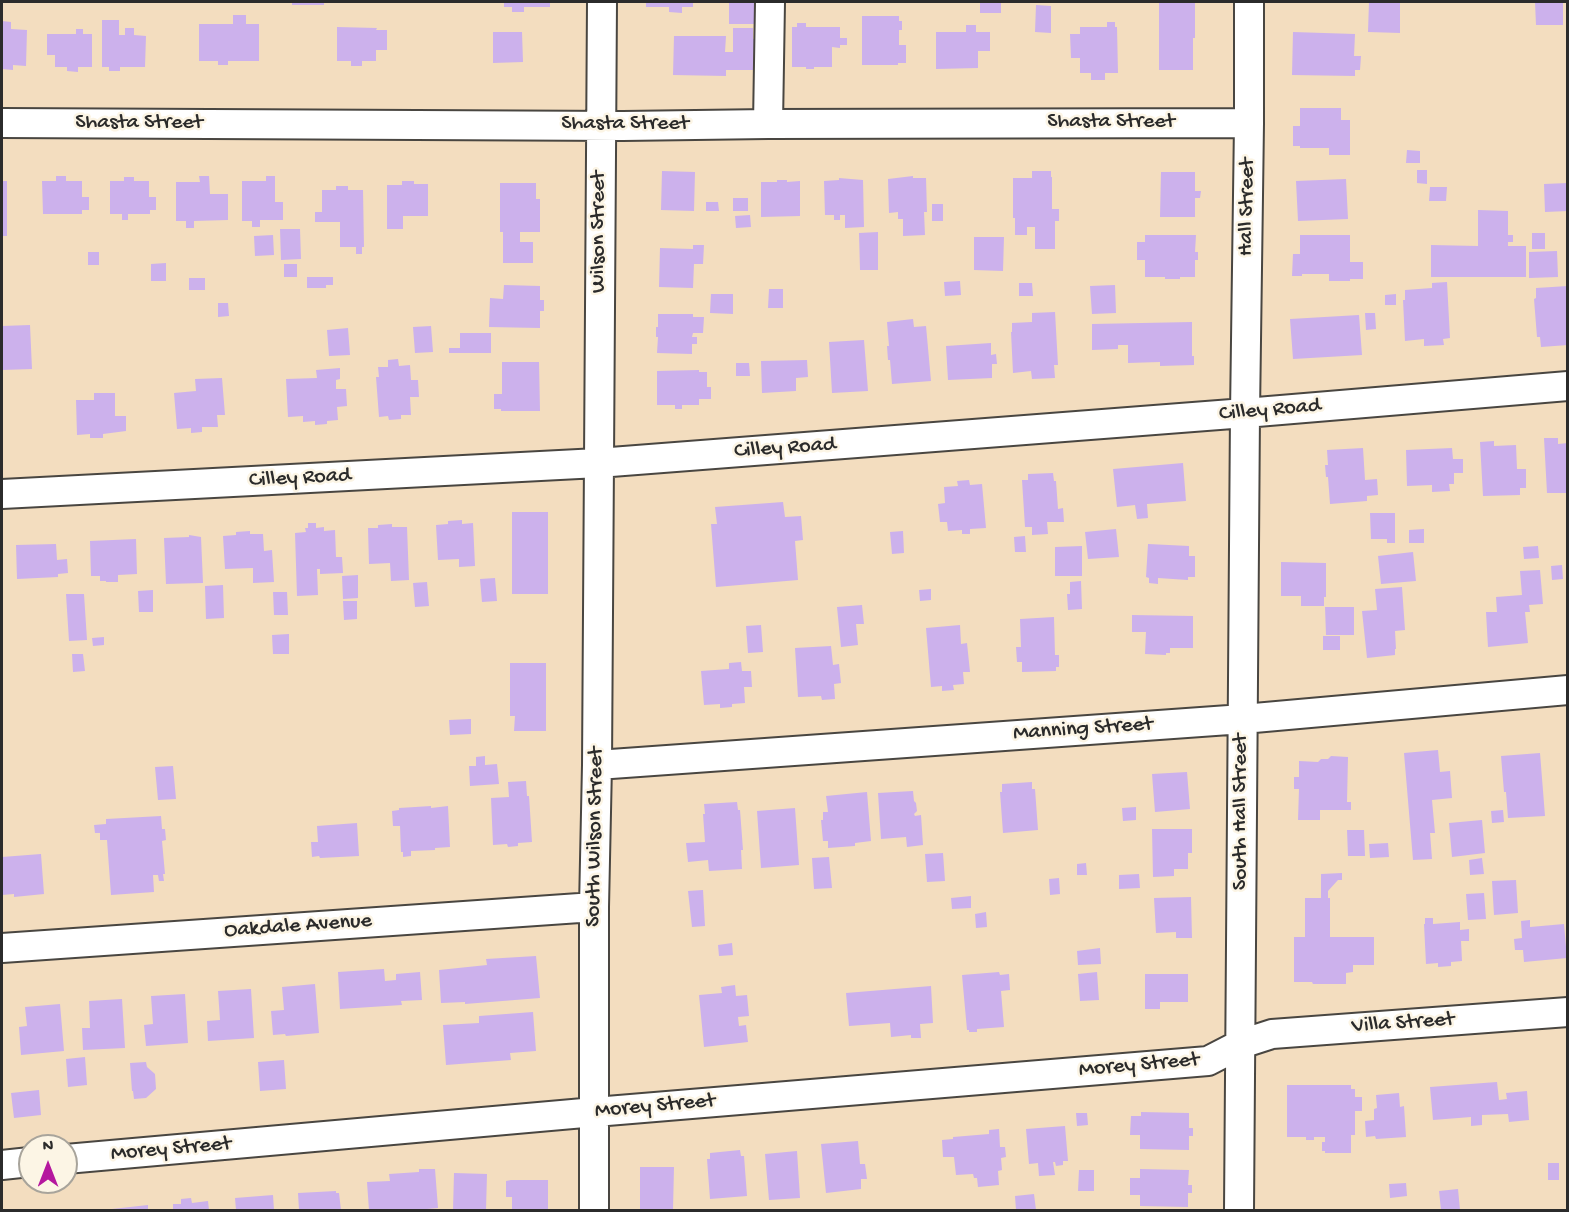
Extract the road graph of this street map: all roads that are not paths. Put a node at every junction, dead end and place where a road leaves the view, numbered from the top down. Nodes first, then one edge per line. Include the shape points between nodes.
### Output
1 (602, 2) edge
2 (770, 2) edge
3 (1249, 2) edge
4 (2, 123) edge
5 (1249, 123) junction
6 (768, 124) junction
7 (601, 126) junction
8 (1568, 386) edge
9 (1245, 413) junction
10 (598, 463) junction
11 (2, 494) edge
12 (1568, 690) edge
13 (1243, 719) junction
14 (597, 765) junction
15 (594, 907) junction
16 (2, 948) edge
17 (1568, 1012) edge
18 (1241, 1044) junction
19 (595, 1112) junction
20 (78, 1158) edge
21 (18, 1163) edge
22 (2, 1165) edge
23 (594, 1210) edge
24 (1239, 1210) edge

1 - 7 street, Wilson Street
2 - 6 street
3 - 5 street, Hall Street
4 - 7 street, Shasta Street
5 - 6 street, Shasta Street
5 - 9 street, Hall Street
6 - 7 street, Shasta Street
7 - 10 street, Wilson Street
8 - 9 street, Cilley Road
9 - 10 street, Cilley Road
9 - 13 street, South Hall Street
10 - 11 street, Cilley Road
10 - 14 street, South Wilson Street
12 - 13 street, Manning Street
13 - 14 street, Manning Street
13 - 18 street, South Hall Street
14 - 15 street, South Wilson Street
15 - 16 street, Oakdale Avenue
15 - 19 street, South Wilson Street
17 - 18 street, Villa Street via 1272,1034
18 - 19 street, Morey Street via 1208,1061
18 - 24 street, South Hall Street
19 - 20 street, Morey Street
19 - 23 street, South Wilson Street
21 - 22 street

